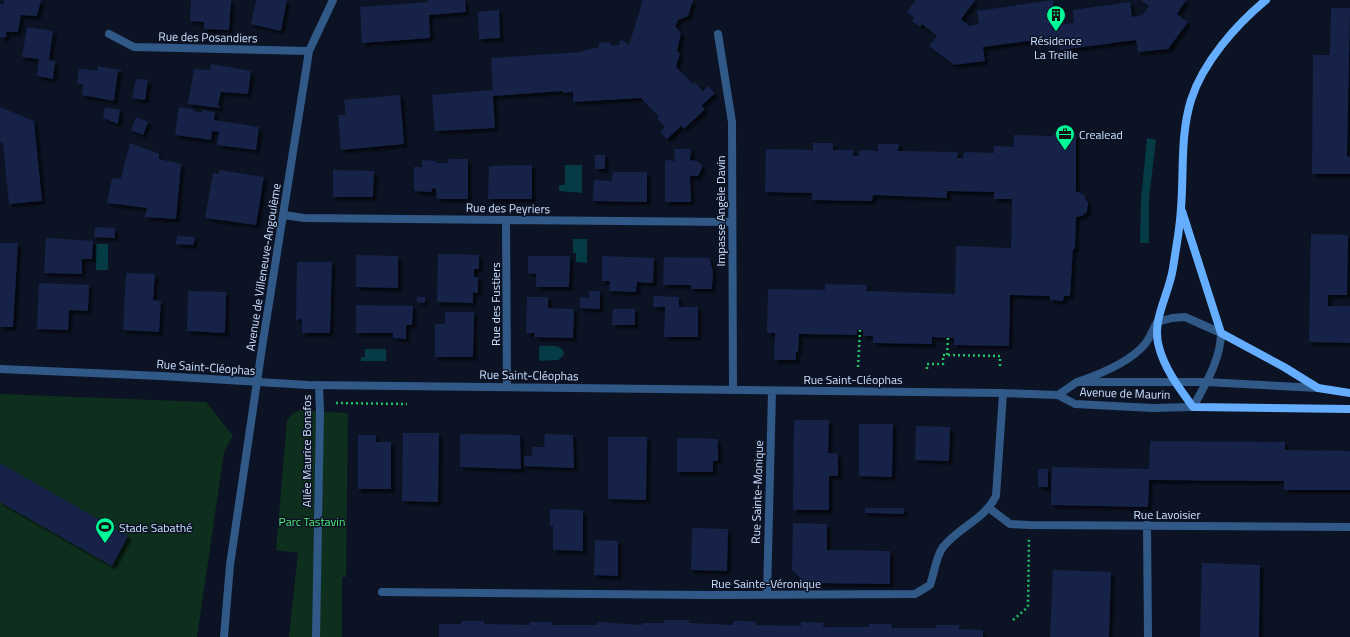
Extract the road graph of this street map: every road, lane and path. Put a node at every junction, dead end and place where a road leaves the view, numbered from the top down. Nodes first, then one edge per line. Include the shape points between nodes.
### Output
1 (333, 0) edge
2 (1266, 0) edge
3 (109, 34) dead end
4 (718, 34) dead end
5 (310, 51) junction
6 (1182, 208) junction
7 (284, 215) junction
8 (506, 221) junction
9 (732, 222) junction
10 (1157, 322) junction
11 (860, 330) dead end
12 (1221, 333) junction
13 (948, 338) dead end
14 (947, 355) junction
15 (858, 367) dead end
16 (927, 368) dead end
17 (0, 369) edge
18 (1000, 369) dead end
19 (258, 382) junction
20 (1077, 382) junction
21 (1175, 382) junction
22 (1206, 382) junction
23 (319, 385) junction
24 (507, 387) junction
25 (1318, 388) junction
26 (733, 390) junction
27 (772, 391) junction
28 (1003, 393) junction
29 (1350, 393) edge
30 (1058, 395) junction
31 (1194, 407) junction
32 (1350, 409) edge
33 (989, 508) junction
34 (1029, 525) junction
35 (1147, 525) junction
36 (1350, 527) edge
37 (382, 592) dead end
38 (767, 594) junction
39 (1014, 620) dead end
40 (224, 637) edge
41 (316, 637) edge
42 (1148, 637) edge

1 - 5 street, Avenue de Villeneuve-Angoulème
2 - 6 street, Avenue de Maurin via 1246,16 1224,42 1205,71 1191,100 1185,128
3 - 5 street, Rue des Posandiers via 134,47
4 - 9 street, Impasse Angèle Davin via 732,122
5 - 7 street, Avenue de Villeneuve-Angoulème
6 - 10 street, Avenue de Maurin via 1172,272
6 - 12 street, Avenue de Maurin
7 - 8 street, Rue des Peyriers via 304,218
7 - 19 street, Avenue de Villeneuve-Angoulème
8 - 9 street, Rue des Peyriers
8 - 24 street, Rue des Fustiers
9 - 26 street, Impasse Angèle Davin
10 - 12 street, Avenue de Maurin via 1185,317
10 - 20 street, Avenue de Maurin via 1145,344 1131,355 1112,368
10 - 21 street, Avenue de Maurin via 1158,347
11 - 15 path
12 - 22 street, Avenue de Maurin via 1221,341
12 - 25 street, Avenue de Maurin
13 - 14 path
14 - 16 path via 943,355 943,364 928,364
14 - 18 path via 1000,356
17 - 19 street, Rue Saint-Cléophas
19 - 23 street, Rue Saint-Cléophas
19 - 40 street, Avenue de Villeneuve-Angoulème via 230,565
20 - 21 street, Avenue de Maurin
20 - 30 street, Avenue de Maurin
21 - 22 street, Avenue de Maurin
21 - 31 street, Avenue de Maurin
22 - 25 street, Avenue de Maurin
22 - 31 street, Avenue de Maurin
23 - 24 street, Rue Saint-Cléophas
23 - 41 street, Allée Maurice Bonafos
24 - 26 street, Rue Saint-Cléophas
25 - 29 street, Avenue de Maurin
26 - 27 street, Rue Saint-Cléophas
27 - 28 street, Rue Saint-Cléophas
27 - 38 street, Rue Sainte-Monique
28 - 30 street, Rue Saint-Cléophas
28 - 33 street, Rue Sainte-Véronique via 996,496
30 - 31 street, Avenue de Maurin via 1075,404 1153,408
31 - 32 street, Avenue de Maurin
33 - 34 street, Rue Lavoisier via 1010,524
33 - 38 street, Rue Sainte-Véronique via 975,521 959,530 942,548 930,585 914,594
34 - 35 street, Rue Lavoisier
34 - 39 path via 1028,607
35 - 36 street, Rue Lavoisier
35 - 42 street
37 - 38 street, Rue Sainte-Véronique

